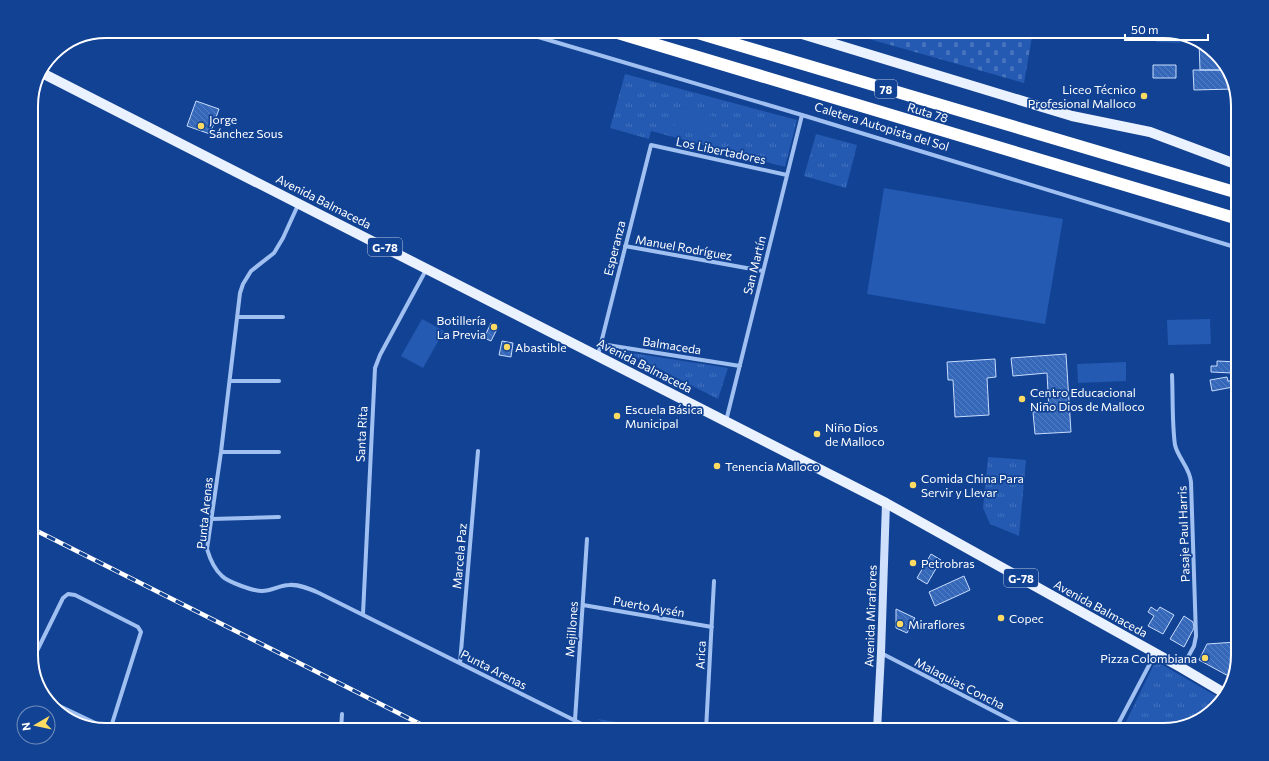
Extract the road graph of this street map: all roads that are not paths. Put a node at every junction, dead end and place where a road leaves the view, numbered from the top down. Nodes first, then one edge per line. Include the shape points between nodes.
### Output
1 (542, 38) edge
2 (634, 38) edge
3 (715, 38) edge
4 (815, 38) edge
5 (46, 75) edge
6 (802, 115) junction
7 (651, 145) joint
8 (1231, 162) edge
9 (787, 175) junction
10 (1231, 191) edge
11 (299, 203) junction
12 (1231, 217) edge
13 (625, 246) junction
14 (1231, 246) edge
15 (427, 268) junction
16 (763, 271) junction
17 (237, 317) junction
18 (283, 317) dead end
19 (600, 344) junction
20 (598, 356) junction
21 (740, 366) junction
22 (1172, 375) dead end
23 (279, 380) dead end
24 (230, 381) junction
25 (726, 421) junction
26 (478, 451) dead end
27 (221, 452) junction
28 (279, 452) dead end
29 (886, 503) junction
30 (279, 517) dead end
31 (211, 519) junction
32 (587, 539) dead end
33 (714, 581) dead end
34 (583, 605) junction
35 (363, 614) junction
36 (712, 627) junction
37 (38, 649) edge
38 (881, 653) junction
39 (1155, 653) junction
40 (460, 663) junction
41 (1182, 668) junction
42 (1221, 691) edge
43 (64, 708) edge
44 (342, 714) dead end
45 (575, 720) junction
46 (92, 721) edge
47 (112, 723) edge
48 (342, 723) edge
49 (581, 723) edge
50 (706, 723) edge
51 (877, 723) edge
52 (1016, 723) edge
53 (1119, 723) edge

1 - 6 street, Caletera Autopista del Sol
2 - 12 highway, Ruta 78 / 78
3 - 10 highway, Ruta 78 / 78
4 - 8 main road via 1072,116 1150,132
5 - 11 main road, Avenida Balmaceda / G-78
6 - 9 street, San Martín
6 - 14 street, Caletera Autopista del Sol
7 - 9 street, Los Libertadores
7 - 13 street, Esperanza
9 - 16 street, San Martín
11 - 15 main road, Avenida Balmaceda / G-78
11 - 17 street, Punta Arenas via 274,253 251,271 243,284
13 - 16 street, Manuel Rodríguez
13 - 19 street, Esperanza
15 - 20 main road, Avenida Balmaceda / G-78
15 - 35 street, Santa Rita via 375,368
16 - 21 street, San Martín
17 - 18 street
17 - 24 street, Punta Arenas
19 - 20 street, Esperanza
19 - 21 street, Balmaceda
20 - 25 main road, Avenida Balmaceda / G-78
21 - 25 street, San Martín
22 - 41 street, Pasaje Paul Harris via 1176,445 1190,474 1191,482 1196,636 1194,646
23 - 24 street
24 - 27 street, Punta Arenas
25 - 29 main road, Avenida Balmaceda / G-78
26 - 40 street, Marcela Paz
27 - 28 street
27 - 31 street, Punta Arenas
29 - 38 main road, Avenida Miraflores
29 - 39 main road, Avenida Balmaceda / G-78
30 - 31 street
31 - 35 street, Punta Arenas via 207,549 210,561 222,576 248,589 262,591 289,584 303,586
32 - 34 street, Mejillones
33 - 36 street, Arica
34 - 36 street, Puerto Aysén
34 - 45 street, Mejillones
35 - 40 street, Punta Arenas
36 - 50 street, Arica
37 - 47 street via 63,598 68,594 136,625 140,629 140,635
38 - 51 main road, Avenida Miraflores
38 - 52 street, Malaquias Concha
39 - 41 main road, Avenida Balmaceda / G-78
39 - 53 street
40 - 45 street, Punta Arenas
41 - 42 main road, Avenida Balmaceda / G-78
43 - 46 street
44 - 48 street
45 - 49 street, Punta Arenas

